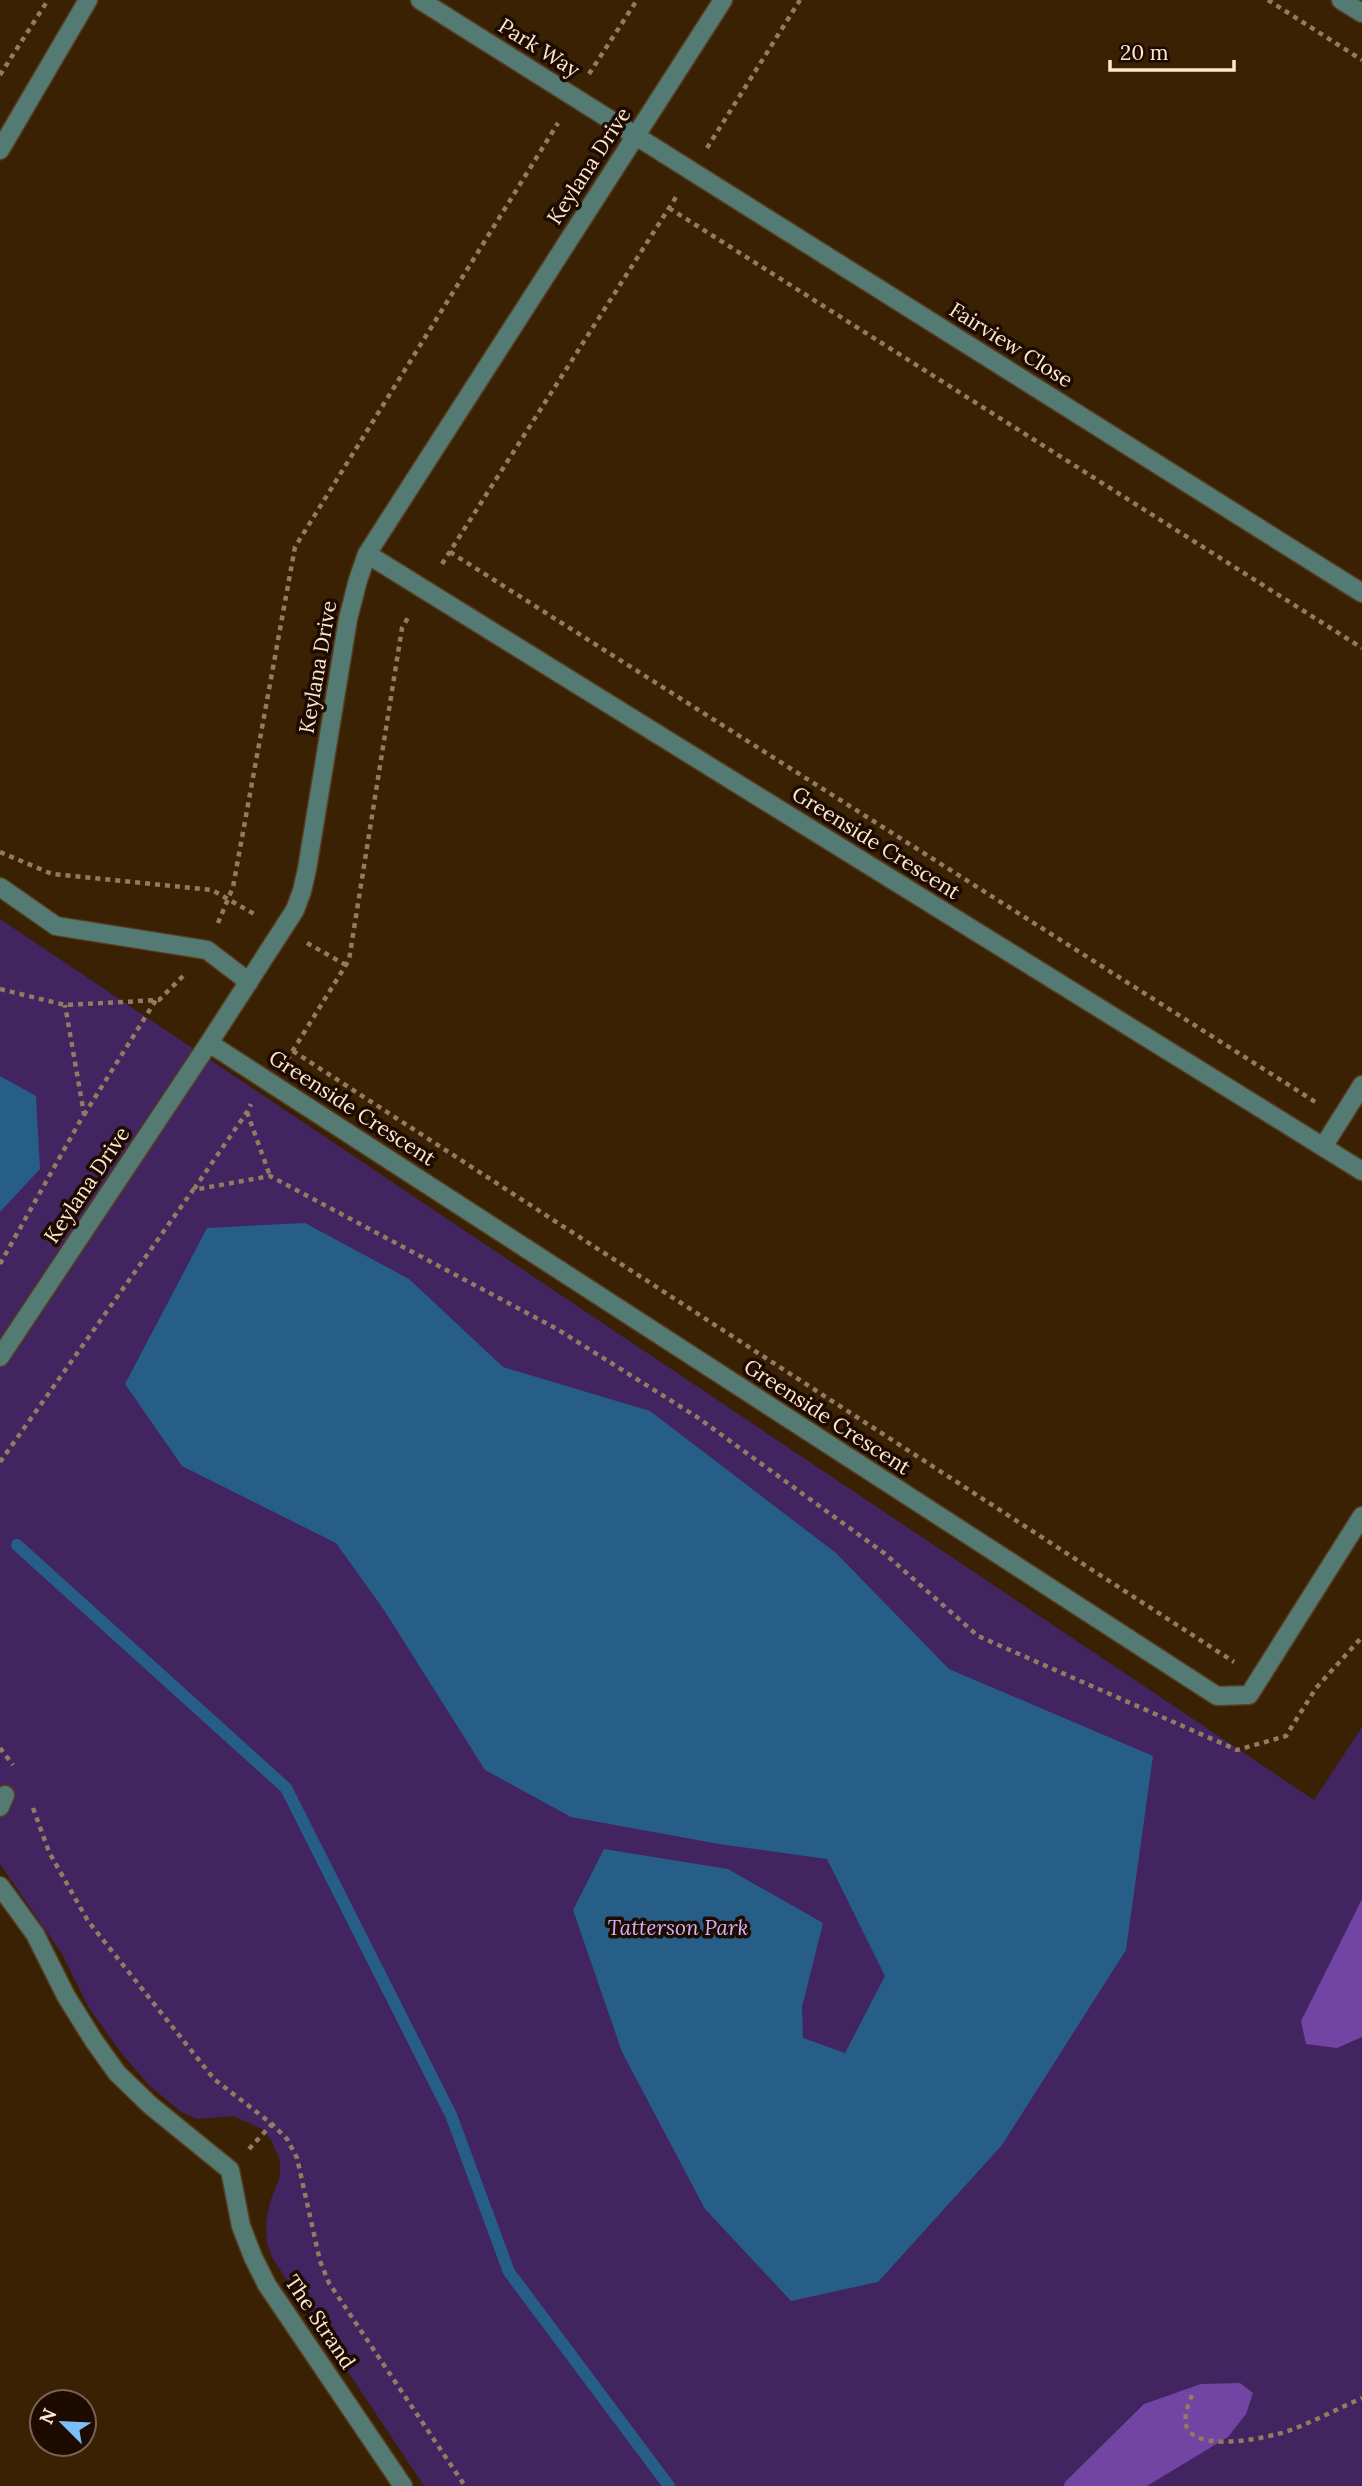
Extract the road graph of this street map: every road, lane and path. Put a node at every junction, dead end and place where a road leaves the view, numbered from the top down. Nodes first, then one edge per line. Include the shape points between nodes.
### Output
1 (48, 0) edge
2 (88, 0) edge
3 (419, 0) edge
4 (637, 0) edge
5 (723, 0) edge
6 (800, 0) edge
7 (1268, 0) edge
8 (1341, 0) edge
9 (1362, 13) edge
10 (1362, 60) edge
11 (0, 75) edge
12 (575, 97) junction
13 (635, 135) junction
14 (0, 150) edge
15 (692, 171) junction
16 (669, 208) junction
17 (450, 552) junction
18 (367, 554) junction
19 (425, 590) junction
20 (1362, 593) edge
21 (1362, 648) edge
22 (0, 852) edge
23 (0, 887) edge
24 (227, 899) junction
25 (283, 930) junction
26 (207, 950) junction
27 (346, 965) junction
28 (249, 982) junction
29 (0, 989) edge
30 (156, 1000) junction
31 (65, 1005) junction
32 (209, 1043) junction
33 (293, 1051) junction
34 (266, 1080) junction
35 (1362, 1085) edge
36 (247, 1112) junction
37 (83, 1116) junction
38 (1341, 1118) junction
39 (1323, 1147) junction
40 (1362, 1171) edge
41 (271, 1176) junction
42 (193, 1190) junction
43 (0, 1264) edge
44 (0, 1357) edge
45 (0, 1462) edge
46 (1362, 1516) edge
47 (1362, 1637) edge
48 (1235, 1663) dead end
49 (0, 1748) edge
50 (20, 1776) dead end
51 (30, 1800) dead end
52 (0, 1886) edge
53 (1192, 2395) dead end
54 (1362, 2398) edge
55 (403, 2486) edge
56 (465, 2486) edge

1 - 11 path
2 - 14 street
3 - 12 street, Park Way
4 - 12 path
5 - 13 street, Keylana Drive
6 - 15 path
7 - 10 path
8 - 9 street
12 - 13 street, Park Way
12 - 24 path via 295,547 233,887
13 - 15 street, Fairview Close
13 - 18 street, Keylana Drive
15 - 16 path
15 - 20 street, Fairview Close
16 - 17 path
16 - 21 path
17 - 19 path
17 - 38 path
18 - 19 street, Greenside Crescent
18 - 25 street, Keylana Drive via 348,619 302,891
19 - 27 path via 402,628
19 - 39 street, Greenside Crescent
22 - 24 path via 52,874 212,890
23 - 26 street via 56,926
24 - 25 path
24 - 26 path
25 - 27 path
25 - 28 street, Keylana Drive
26 - 28 street
26 - 30 path
27 - 33 path
28 - 32 street, Keylana Drive
29 - 31 path
30 - 31 path
30 - 37 path
31 - 37 path
32 - 34 street, Greenside Crescent
32 - 44 street, Keylana Drive
33 - 34 path
33 - 48 path
34 - 36 path
34 - 46 street, Greenside Crescent via 1217,1696 1249,1695
35 - 38 street
36 - 41 path
36 - 42 path
37 - 43 path
38 - 39 street
39 - 40 street, Greenside Crescent
41 - 42 path
41 - 47 path via 557,1329 697,1417 884,1553 978,1636 1237,1750 1286,1736 1317,1688
42 - 45 path
49 - 50 path
51 - 56 path via 48,1852 88,1921 214,2079 287,2139 297,2158 329,2283
52 - 55 street, The Strand via 35,1934 66,1996 117,2073 229,2170 241,2226 267,2285
53 - 54 path via 1186,2409 1189,2432 1204,2440 1233,2441 1287,2431

